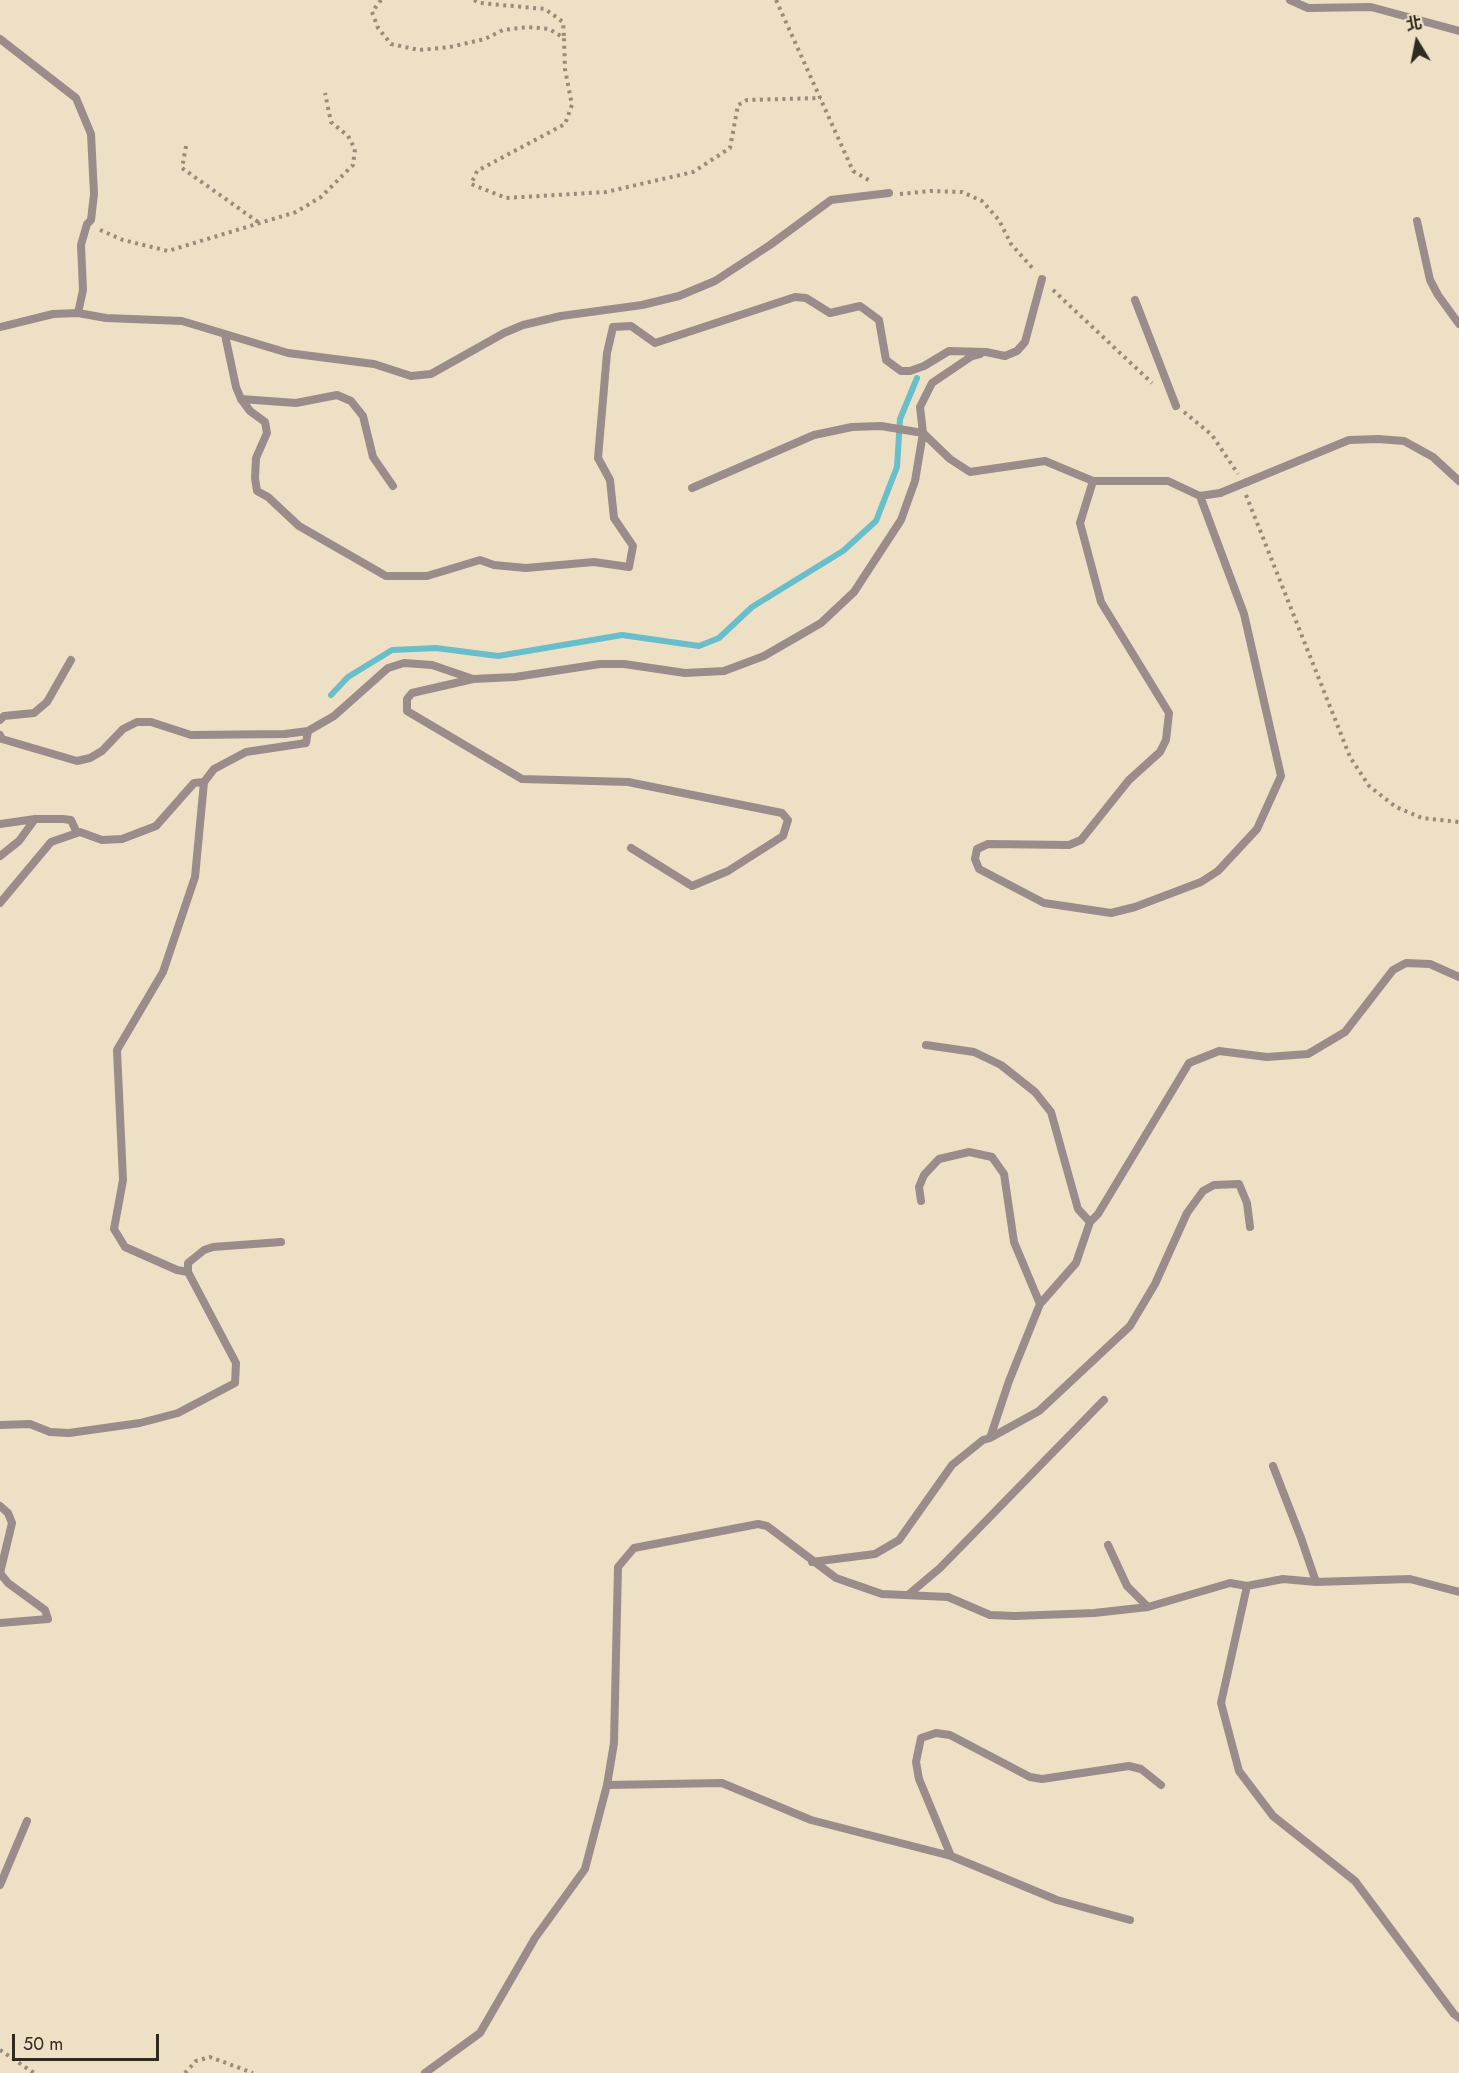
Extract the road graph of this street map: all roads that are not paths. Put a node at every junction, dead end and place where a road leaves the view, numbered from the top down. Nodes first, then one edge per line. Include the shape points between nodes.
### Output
1 (1290, 0) edge
2 (1459, 31) edge
3 (0, 39) edge
4 (889, 193) road end
5 (1417, 221) dead end
6 (1042, 279) road end
7 (1135, 300) dead end
8 (78, 313) junction
9 (1459, 324) edge
10 (0, 327) edge
11 (225, 335) junction
12 (986, 352) junction
13 (241, 399) junction
14 (1176, 405) road end
15 (923, 433) junction
16 (1459, 481) edge
17 (1093, 482) junction
18 (393, 486) dead end
19 (692, 488) dead end
20 (1200, 496) junction
21 (71, 660) dead end
22 (473, 679) junction
23 (0, 720) edge
24 (308, 731) junction
25 (0, 735) edge
26 (204, 782) junction
27 (35, 819) junction
28 (0, 824) edge
29 (77, 833) junction
30 (631, 848) dead end
31 (0, 856) edge
32 (0, 903) edge
33 (1459, 976) edge
34 (926, 1045) dead end
35 (921, 1201) dead end
36 (1090, 1222) junction
37 (1250, 1227) dead end
38 (281, 1242) dead end
39 (188, 1272) junction
40 (1040, 1304) junction
41 (1104, 1400) dead end
42 (0, 1425) edge
43 (990, 1438) junction
44 (1273, 1466) dead end
45 (0, 1506) edge
46 (1108, 1545) dead end
47 (812, 1562) junction
48 (1316, 1582) junction
49 (1247, 1586) junction
50 (1459, 1592) edge
51 (909, 1595) junction
52 (1148, 1607) junction
53 (0, 1623) edge
54 (607, 1785) junction
55 (1161, 1785) dead end
56 (27, 1821) dead end
57 (951, 1856) junction
58 (0, 1886) edge
59 (1130, 1920) dead end
60 (1459, 2018) edge
61 (425, 2073) edge

1 - 2 lane via 1308,8 1371,7
3 - 8 lane via 76,98 91,134 94,194 92,220 81,245 83,290
4 - 11 lane via 831,200 715,281 679,296 523,325 431,374 411,376 374,364 288,353
5 - 9 lane via 1430,280
6 - 12 lane via 1025,342 1005,356
7 - 14 lane
8 - 10 lane via 53,314
8 - 11 lane via 182,321
11 - 13 lane
12 - 13 lane via 949,351 924,366 901,371 886,360 879,320 860,306 830,313 806,298 795,297 655,343 631,326 614,327 607,353 598,458 610,480 614,518 633,546 629,567 594,562 526,568 480,560 427,576 386,576 299,526 257,491 256,458 267,433 265,422
12 - 15 lane via 972,356 932,383 920,407
13 - 18 lane via 296,403 337,395 351,400 363,416 373,456
15 - 17 lane via 970,472 1045,461
15 - 19 lane via 881,426 814,435
15 - 22 lane via 915,481 901,520 854,592 821,623 764,656 724,671 685,673 600,664
16 - 20 lane, bridge via 1434,457 1404,441 1349,440 1220,493
17 - 20 lane via 1168,481
17 - 20 lane via 1080,523 1101,602 1169,713 1166,740 1160,752 1129,780 1081,840 1069,845 988,844 977,849 975,859 979,869 1044,903 1111,913 1201,882 1218,871 1257,829 1281,776 1244,614
21 - 23 lane via 47,702 34,713 4,716
22 - 24 lane via 418,663 388,668 334,716
22 - 30 lane via 412,693 407,699 407,711 522,779 628,782 782,813 788,820 783,836 728,872 692,886
24 - 25 lane via 191,735 151,722 137,722 123,729 102,751 77,761 2,739
24 - 26 lane via 306,743 246,752 214,769
26 - 29 lane via 194,783 156,826 122,839 102,840
26 - 39 lane via 195,877 163,972 117,1050 123,1180 114,1228 125,1247
27 - 28 lane
27 - 29 lane via 70,820
27 - 31 lane via 19,841
29 - 32 lane via 51,842
33 - 36 lane via 1430,963 1406,963 1393,970 1345,1032 1308,1054 1267,1057 1219,1051 1189,1063
34 - 36 lane via 974,1052 1001,1065 1035,1092 1051,1112 1078,1209
35 - 40 lane via 919,1187 924,1175 939,1159 969,1152 992,1157 1004,1174 1014,1242
36 - 40 lane via 1076,1263
37 - 43 lane via 1247,1203 1239,1184 1214,1185 1203,1191 1187,1213 1155,1284 1130,1326 1039,1411
38 - 39 lane via 213,1247 188,1263
39 - 42 lane via 236,1363 235,1383 178,1413 140,1423 69,1433 30,1425
40 - 43 lane
41 - 51 lane
43 - 47 lane via 952,1465 899,1540 875,1554
44 - 48 lane
45 - 53 lane via 12,1523 0,1573 45,1610 48,1619
46 - 52 lane via 1127,1586
47 - 51 lane via 836,1578 882,1594
47 - 54 lane via 767,1526 758,1524 634,1548 618,1567 614,1743
48 - 49 lane via 1283,1579
48 - 50 lane via 1410,1579
49 - 52 lane via 1230,1583
49 - 60 lane via 1221,1703 1239,1772 1273,1816 1355,1881
51 - 52 lane via 948,1597 990,1615 1094,1613
54 - 57 lane via 722,1783 811,1820
54 - 61 lane via 585,1869 535,1938 480,2033
55 - 57 lane via 1141,1769 1129,1766 1042,1779 1030,1777 950,1735 936,1733 921,1738 916,1762 919,1779
56 - 58 lane
57 - 59 lane via 1057,1900

